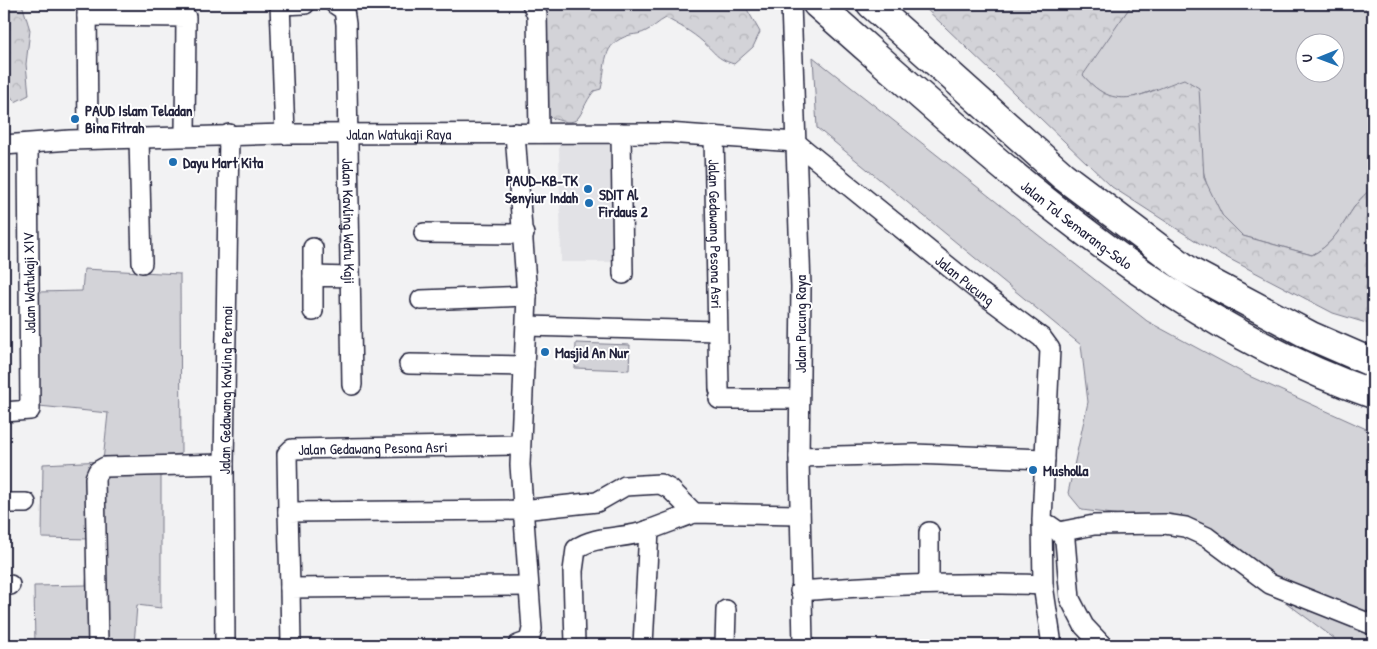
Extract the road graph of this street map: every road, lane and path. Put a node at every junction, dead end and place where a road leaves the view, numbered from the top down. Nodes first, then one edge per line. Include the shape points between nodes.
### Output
1 (280, 4) edge
2 (305, 4) edge
3 (335, 4) edge
4 (532, 4) edge
5 (791, 4) edge
6 (817, 4) edge
7 (871, 4) edge
8 (87, 10) edge
9 (186, 10) edge
10 (514, 133) junction
11 (539, 133) junction
12 (621, 133) junction
13 (229, 134) junction
14 (285, 134) junction
15 (185, 135) junction
16 (348, 135) junction
17 (714, 136) junction
18 (140, 137) junction
19 (88, 139) junction
20 (795, 142) junction
21 (28, 144) junction
22 (4, 145) edge
23 (424, 233) dead end
24 (524, 234) junction
25 (313, 248) dead end
26 (142, 263) dead end
27 (623, 274) dead end
28 (313, 276) junction
29 (350, 277) junction
30 (527, 296) junction
31 (422, 300) dead end
32 (313, 311) dead end
33 (527, 326) junction
34 (717, 331) junction
35 (1373, 363) edge
36 (409, 364) dead end
37 (524, 366) junction
38 (352, 385) dead end
39 (1373, 394) edge
40 (799, 399) junction
41 (11, 412) edge
42 (520, 445) junction
43 (799, 457) junction
44 (1045, 459) junction
45 (224, 464) junction
46 (4, 503) edge
47 (26, 503) dead end
48 (522, 510) junction
49 (288, 512) junction
50 (694, 513) junction
51 (799, 515) junction
52 (1042, 520) junction
53 (649, 530) junction
54 (929, 532) dead end
55 (1059, 532) junction
56 (929, 584) junction
57 (1042, 585) junction
58 (528, 586) junction
59 (290, 588) junction
60 (800, 591) junction
61 (726, 610) dead end
62 (1373, 625) edge
63 (98, 645) edge
64 (225, 645) edge
65 (291, 645) edge
66 (518, 645) edge
67 (575, 645) edge
68 (643, 645) edge
69 (725, 645) edge
70 (803, 645) edge
71 (1052, 645) edge
72 (1102, 645) edge

1 - 2 street
1 - 14 street
3 - 16 street, Jalan Kavling Watu Kaji via 346,14
4 - 11 street via 537,15
5 - 20 street, Jalan Pucung Raya
6 - 39 highway, Jalan Tol Semarang–Solo via 1028,188 1132,264 1267,350
7 - 35 highway, Jalan Tol Semarang–Solo via 1063,176 1189,271 1311,336
8 - 9 street
8 - 19 street
9 - 15 street
10 - 11 street, Jalan Watukaji Raya
10 - 16 street, Jalan Watukaji Raya
10 - 24 street
11 - 12 street, Jalan Watukaji Raya
12 - 17 street, Jalan Watukaji Raya
12 - 27 street
13 - 14 street, Jalan Watukaji Raya
13 - 15 street, Jalan Watukaji Raya
13 - 45 street, Jalan Gedawang Kavling Permai
14 - 16 street, Jalan Watukaji Raya
15 - 18 street, Jalan Watukaji Raya
16 - 29 street, Jalan Kavling Watu Kaji
17 - 20 street, Jalan Watukaji Raya
17 - 34 street, Jalan Gedawang Pesona Asri
18 - 19 street, Jalan Watukaji Raya
18 - 26 street
19 - 21 street, Jalan Watukaji Raya
20 - 40 street, Jalan Pucung Raya via 801,287
20 - 44 street, Jalan Pucung via 1042,338 1050,349
21 - 22 street, Jalan Watukaji Raya
21 - 41 street, Jalan Watukaji XIV via 30,410
23 - 24 street
24 - 30 street
25 - 28 street
28 - 29 street
28 - 32 street
29 - 38 street, Jalan Kavling Watu Kaji
30 - 31 street
30 - 33 street
33 - 34 street
33 - 37 street
34 - 40 street, Jalan Gedawang Pesona Asri via 719,394
36 - 37 street
37 - 42 street
40 - 43 street, Jalan Pucung Raya
42 - 48 street
42 - 49 street, Jalan Gedawang Pesona Asri via 292,449 287,454
43 - 44 street via 914,454
43 - 51 street, Jalan Pucung Raya
44 - 52 street, Jalan Pucung
45 - 63 street via 105,467 98,471 95,478
45 - 64 street, Jalan Gedawang Kavling Permai
46 - 47 street
48 - 49 street
48 - 50 street via 598,502 625,486 660,484 670,489
48 - 58 street
49 - 59 street, Jalan Gedawang Pesona Asri
50 - 51 street
50 - 53 street
51 - 60 street, Jalan Pucung Raya
52 - 55 street
52 - 57 street, Jalan Pucung
53 - 67 street via 594,540 576,549 573,571
53 - 68 street
54 - 56 street
55 - 62 street via 1094,525 1165,524 1185,527 1207,537 1270,584
55 - 72 street via 1065,540 1070,599 1084,626
56 - 57 street
56 - 60 street
57 - 71 street, Jalan Pucung
58 - 59 street
58 - 66 street via 531,637
59 - 65 street, Jalan Gedawang Pesona Asri
60 - 70 street, Jalan Pucung Raya
61 - 69 street

